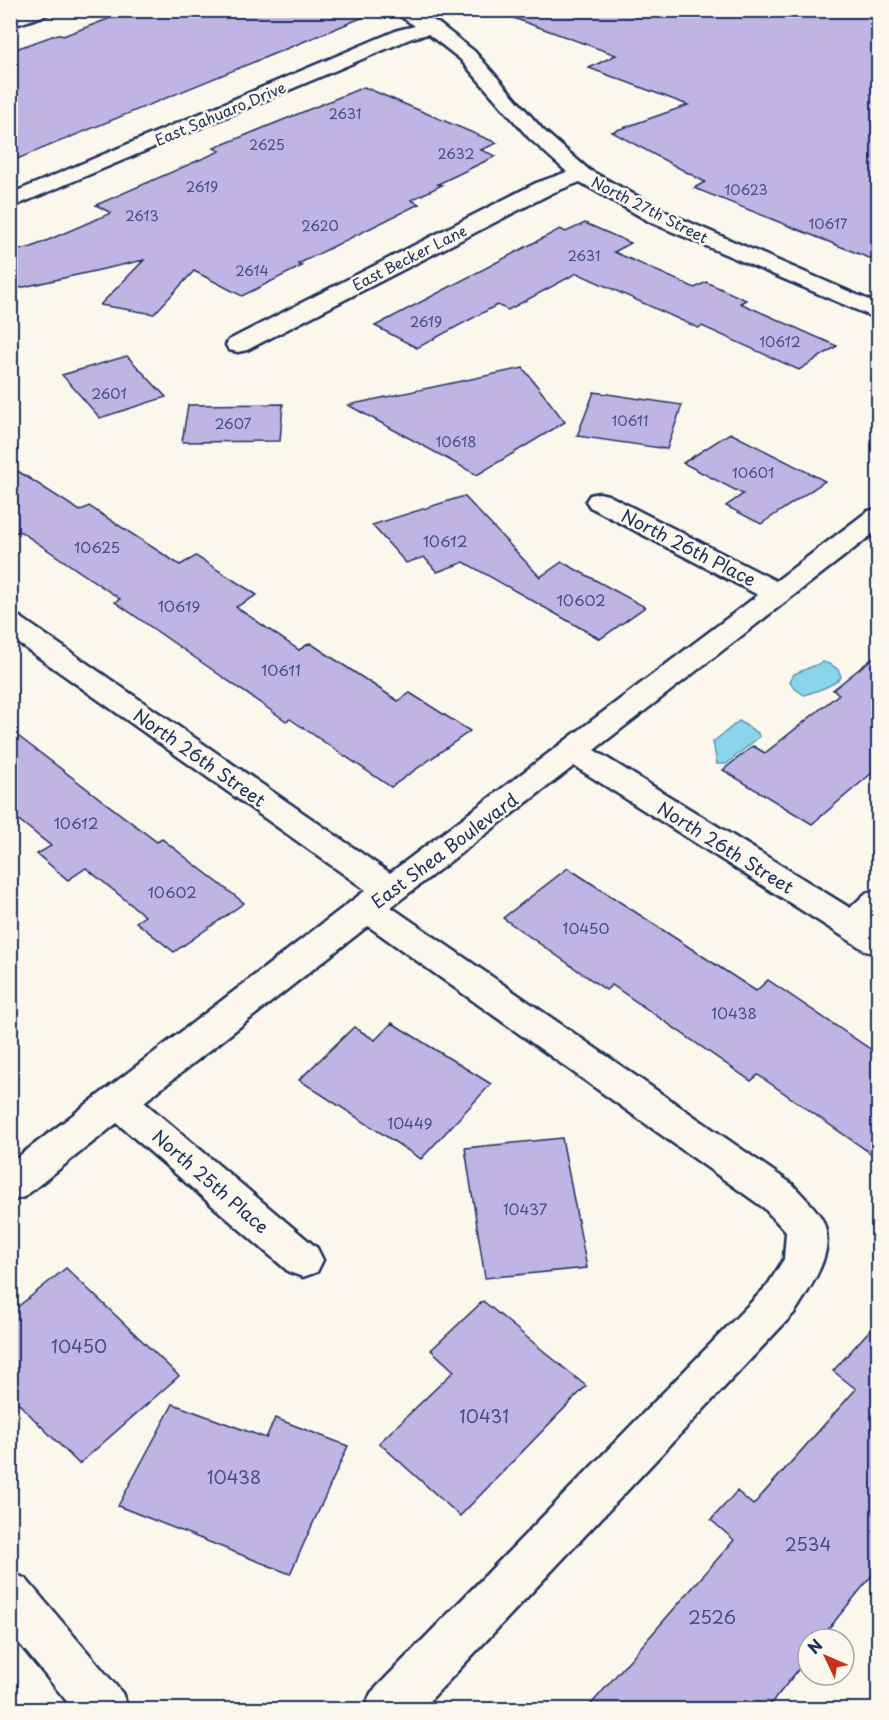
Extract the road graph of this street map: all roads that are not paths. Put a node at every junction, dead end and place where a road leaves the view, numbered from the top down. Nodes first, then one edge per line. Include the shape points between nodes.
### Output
1 (43, 10) edge
2 (400, 10) edge
3 (10, 22) edge
4 (432, 27) junction
5 (582, 174) junction
6 (10, 202) edge
7 (879, 312) edge
8 (237, 345) dead end
9 (599, 501) dead end
10 (879, 517) edge
11 (779, 594) junction
12 (10, 623) edge
13 (573, 751) junction
14 (378, 899) junction
15 (879, 902) edge
16 (866, 934) edge
17 (119, 1101) junction
18 (10, 1185) edge
19 (303, 1260) dead end
20 (10, 1595) edge
21 (105, 1710) edge
22 (388, 1710) edge

1 - 3 street
2 - 4 street, North 27th Street
4 - 5 street, North 27th Street via 467,56 536,134
4 - 6 street, East Sahuaro Drive via 405,34
5 - 7 street, North 27th Street via 660,218
5 - 8 street, East Becker Lane via 544,188
9 - 11 street, North 26th Place
10 - 11 street, East Shea Boulevard
11 - 13 street, East Shea Boulevard
12 - 14 street, North 26th Street
13 - 14 street, East Shea Boulevard
13 - 16 street, North 26th Street
14 - 17 street, East Shea Boulevard
14 - 22 street, North 26th Street via 778,1196 806,1227 804,1262 781,1299
15 - 16 street
17 - 18 street, East Shea Boulevard
17 - 19 street, North 25th Place
20 - 21 street

